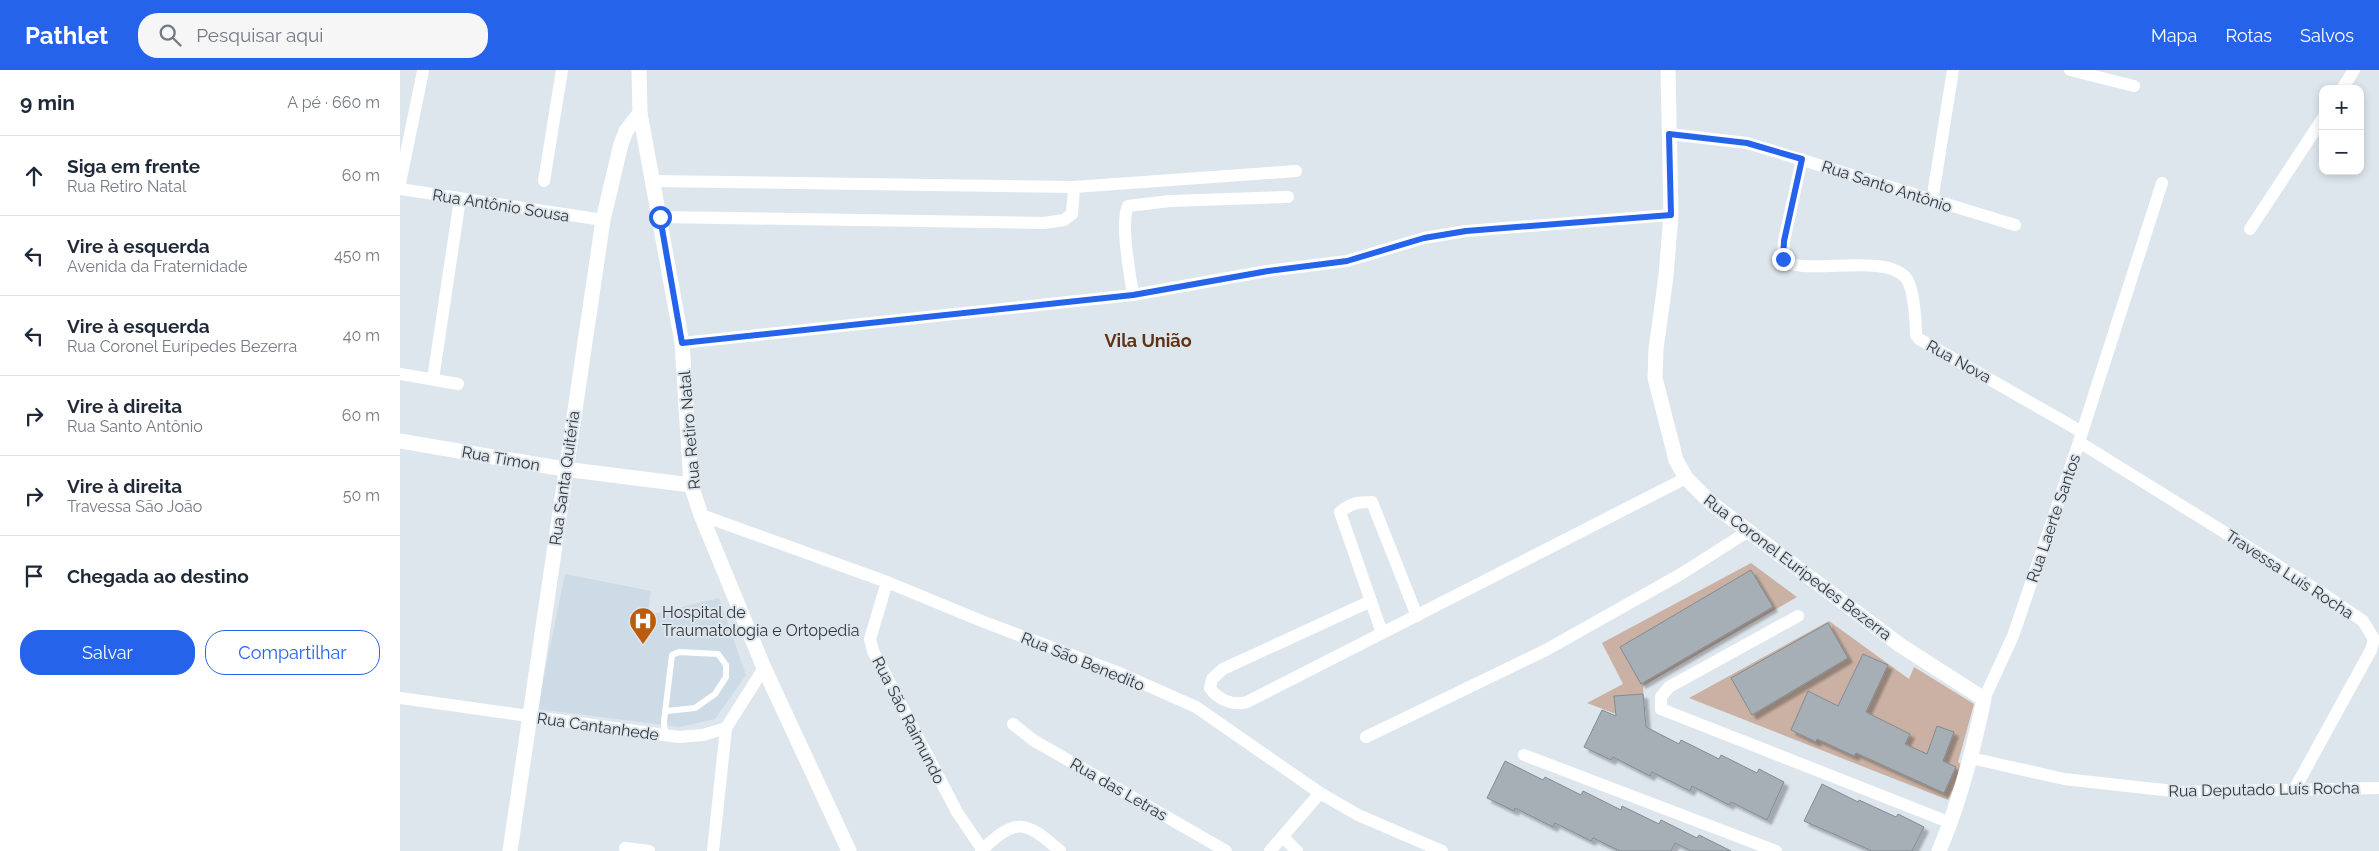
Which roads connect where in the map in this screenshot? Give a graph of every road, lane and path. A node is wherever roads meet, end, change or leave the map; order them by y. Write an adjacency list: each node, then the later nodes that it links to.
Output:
1 (562, 70): 15 (street)
2 (639, 70): 10 (street, Rua Retiro Natal)
3 (1668, 70): 12 (street, Rua Coronel Eurípedes Bezerra)
4 (1953, 70): 23 (street)
5 (2070, 70): 9 (street)
6 (2354, 70): 8 (street)
7 (423, 71): 17 (street)
8 (2345, 85)
9 (2134, 86)
10 (640, 113): 16 (street, Rua Retiro Natal); 26 (street, Rua Santa Quitéria)
11 (2319, 124): 28 (street)
12 (1669, 134): 13 (street, Rua Santo Antônio); 24 (street, Rua Coronel Eurípedes Bezerra)
13 (1802, 159): 23 (street, Rua Santo Antônio); 34 (street, Rua Nova)
14 (1296, 172): 19 (street)
15 (544, 181)
16 (653, 181): 19 (street); 25 (street, Rua Retiro Natal)
17 (400, 183)
18 (2162, 183): 34 (street, Rua Laerte Santos)
19 (1074, 186): 25 (street)
20 (400, 189): 22 (street, Rua Antônio Sousa)
21 (1288, 197): 29 (street)
22 (460, 199): 26 (street, Rua Antônio Sousa); 32 (street)
23 (1932, 201): 27 (street, Rua Santo Antônio)
24 (1671, 215): 29 (street); 37 (street, Rua Coronel Eurípedes Bezerra)
25 (660, 217): 30 (street, Rua Retiro Natal)
26 (603, 220): 36 (street, Rua Santa Quitéria)
27 (2015, 225)
28 (2250, 229)
29 (1133, 295): 30 (street)
30 (682, 343): 38 (street, Rua Retiro Natal)
31 (400, 374): 32 (street)
32 (433, 379): 33 (street)
33 (458, 384)
34 (2080, 437): 48 (street, Rua Laerte Santos); 58 (street, Travessa Luís Rocha)
35 (400, 441): 36 (street, Rua Timon)
36 (564, 469): 38 (street, Rua Timon); 50 (street, Rua Santa Quitéria)
37 (1686, 478): 40 (street, Rua Coronel Eurípedes Bezerra); 43 (street)
38 (692, 485): 39 (street, Rua Retiro Natal)
39 (701, 515): 41 (street, Rua São Benedito); 46 (street, Rua Retiro Natal)
40 (1747, 532): 48 (street, Rua Coronel Eurípedes Bezerra); 54 (street)
41 (886, 582): 59 (street, Rua São Benedito); 63 (street, Rua São Raimundo)
42 (1371, 601): 43 (street); 45 (street); 45 (street)
43 (1416, 616): 45 (street)
44 (1798, 616): 60 (street)
45 (1382, 633)
46 (764, 668): 52 (street); 67 (street, Rua Retiro Natal)
47 (400, 698): 50 (street, Rua Cantanhede)
48 (1984, 699): 56 (street, Rua Laerte Santos)
49 (667, 711): 49 (lane); 53 (lane)
50 (530, 717): 53 (street, Rua Cantanhede); 64 (street, Rua Santa Quitéria)
51 (1013, 724): 69 (street, Rua das Letras)
52 (726, 728): 53 (street, Rua Cantanhede); 66 (street)
53 (665, 735)
54 (1366, 737)
55 (1524, 754): 73 (street)
56 (1971, 758): 58 (street, Rua Deputado Luís Rocha); 60 (street, Rua Laerte Santos)
57 (2379, 788): 58 (street, Rua Deputado Luís Rocha)
58 (2294, 790)
59 (1320, 792): 61 (street); 72 (street, Rua São Benedito)
60 (1951, 823): 74 (street, Rua Laerte Santos)
61 (1283, 837): 70 (street); 71 (street)
62 (625, 848): 65 (street)
63 (981, 850): 68 (street, Rua São Raimundo)
64 (510, 851)
65 (648, 851)
66 (713, 851)
67 (849, 851)
68 (1060, 851)
69 (1226, 851)
70 (1270, 851)
71 (1297, 851)
72 (1442, 851)
73 (1776, 851)
74 (1939, 851)

